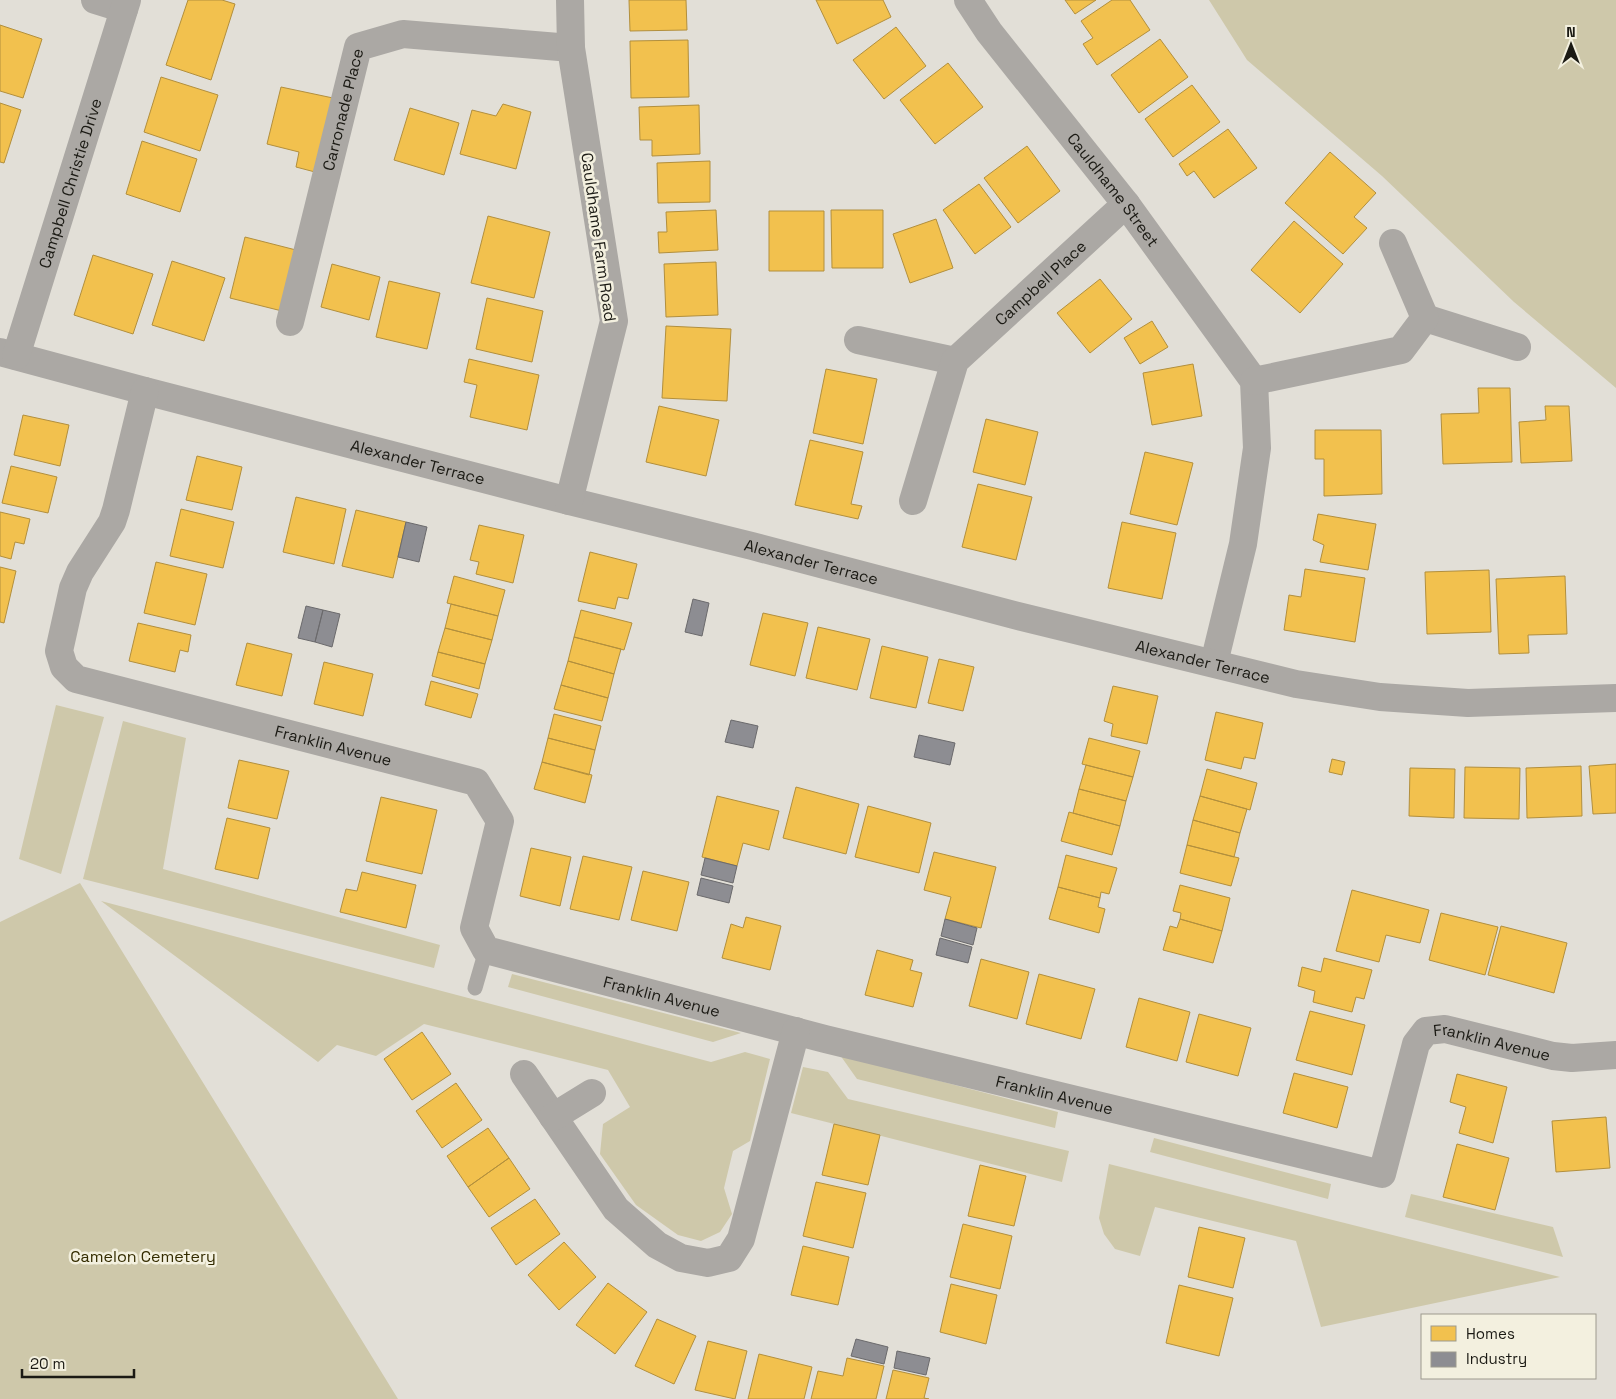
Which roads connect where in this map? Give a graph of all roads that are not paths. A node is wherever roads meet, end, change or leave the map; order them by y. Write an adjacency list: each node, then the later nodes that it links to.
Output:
1 (94, 0): 4 (street, Campbell Christie Drive)
2 (570, 0): 5 (street, Cauldhame Farm Road)
3 (968, 0): 6 (street, Cauldhame Street)
4 (125, 4): 12 (street, Campbell Christie Drive)
5 (571, 48): 9 (street, Carronade Place); 16 (street, Cauldhame Farm Road)
6 (1126, 204): 13 (street, Campbell Place); 14 (street, Cauldhame Street)
7 (1393, 243): 8 (street)
8 (1425, 318): 11 (street); 14 (street)
9 (290, 322)
10 (858, 340): 13 (street)
11 (1517, 347)
12 (8, 354): 15 (street, Alexander Terrace)
13 (955, 361): 17 (street)
14 (1254, 381): 18 (street)
15 (145, 391): 16 (street, Alexander Terrace); 20 (street, Franklin Avenue)
16 (569, 501): 18 (street, Alexander Terrace)
17 (913, 501)
18 (1214, 663): 19 (street, Alexander Terrace)
19 (1616, 698)
20 (486, 950): 21 (lane); 22 (street, Franklin Avenue)
21 (475, 988)
22 (796, 1031): 23 (street, Franklin Avenue); 26 (street)
23 (1616, 1055)
24 (524, 1074): 26 (street)
25 (592, 1093): 26 (street)
26 (553, 1118)

